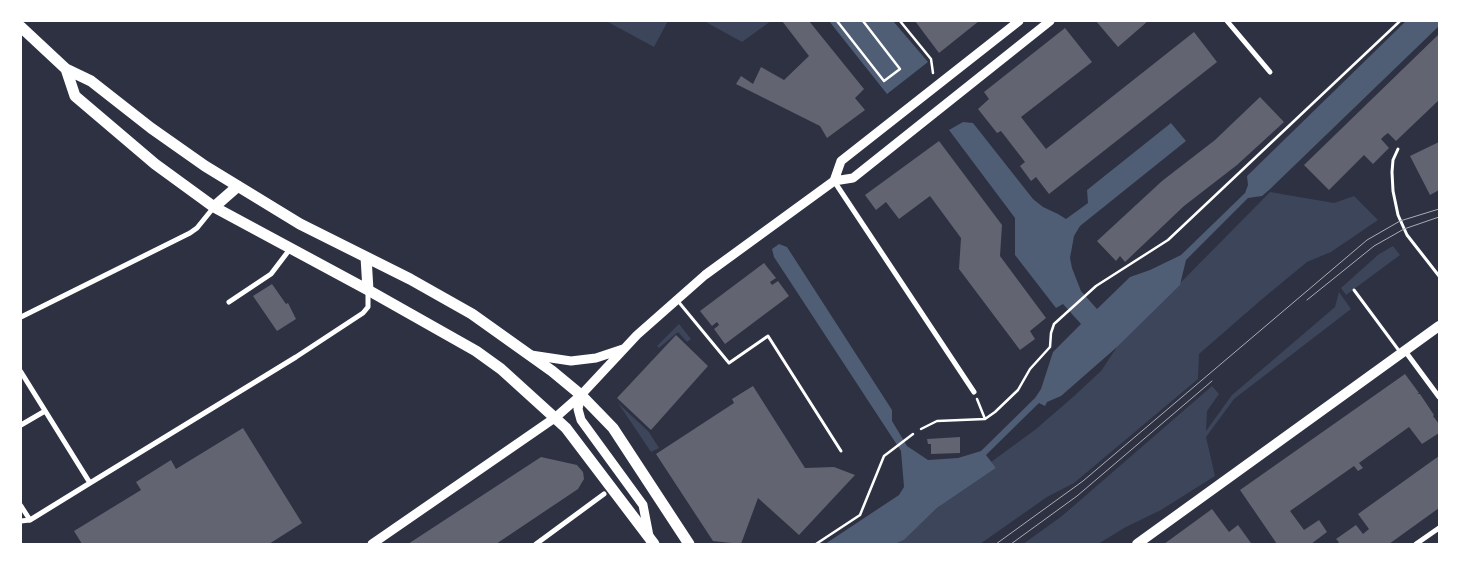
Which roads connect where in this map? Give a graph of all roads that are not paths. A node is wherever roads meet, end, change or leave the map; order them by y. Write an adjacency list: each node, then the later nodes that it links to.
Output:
1 (1020, 21): 8 (street)
2 (1050, 21): 8 (street)
3 (1227, 21): 6 (street)
4 (21, 27): 5 (highway)
5 (66, 69): 9 (highway); 10 (highway)
6 (1270, 72)
7 (1398, 150): 13 (lane)
8 (834, 181): 16 (street); 25 (street)
9 (238, 186): 10 (highway); 12 (highway)
10 (214, 207): 11 (highway); 18 (street)
11 (290, 249): 14 (highway); 17 (street)
12 (366, 257): 14 (highway); 22 (highway)
13 (1439, 276)
14 (368, 290): 29 (highway); 32 (street)
15 (1354, 290): 21 (lane)
16 (676, 300): 20 (street); 31 (lane)
17 (229, 302)
18 (21, 317)
19 (1439, 326): 21 (main road)
20 (623, 350): 22 (street); 26 (street)
21 (1403, 352): 24 (street); 42 (main road)
22 (530, 355): 26 (highway)
23 (21, 372): 28 (street)
24 (1436, 389): 27 (street)
25 (974, 392)
26 (581, 395): 29 (street); 38 (street); 41 (highway)
27 (1439, 397)
28 (45, 411): 30 (street); 32 (street)
29 (556, 417): 38 (highway); 39 (street)
30 (21, 425)
31 (841, 452)
32 (90, 483): 35 (street)
33 (604, 494): 40 (street)
34 (21, 506): 35 (street)
35 (30, 520): 36 (street)
36 (21, 521)
37 (1439, 528): 43 (street)
38 (652, 541)
39 (372, 544)
40 (536, 544)
41 (689, 544)
42 (1137, 544)
43 (1416, 544)

